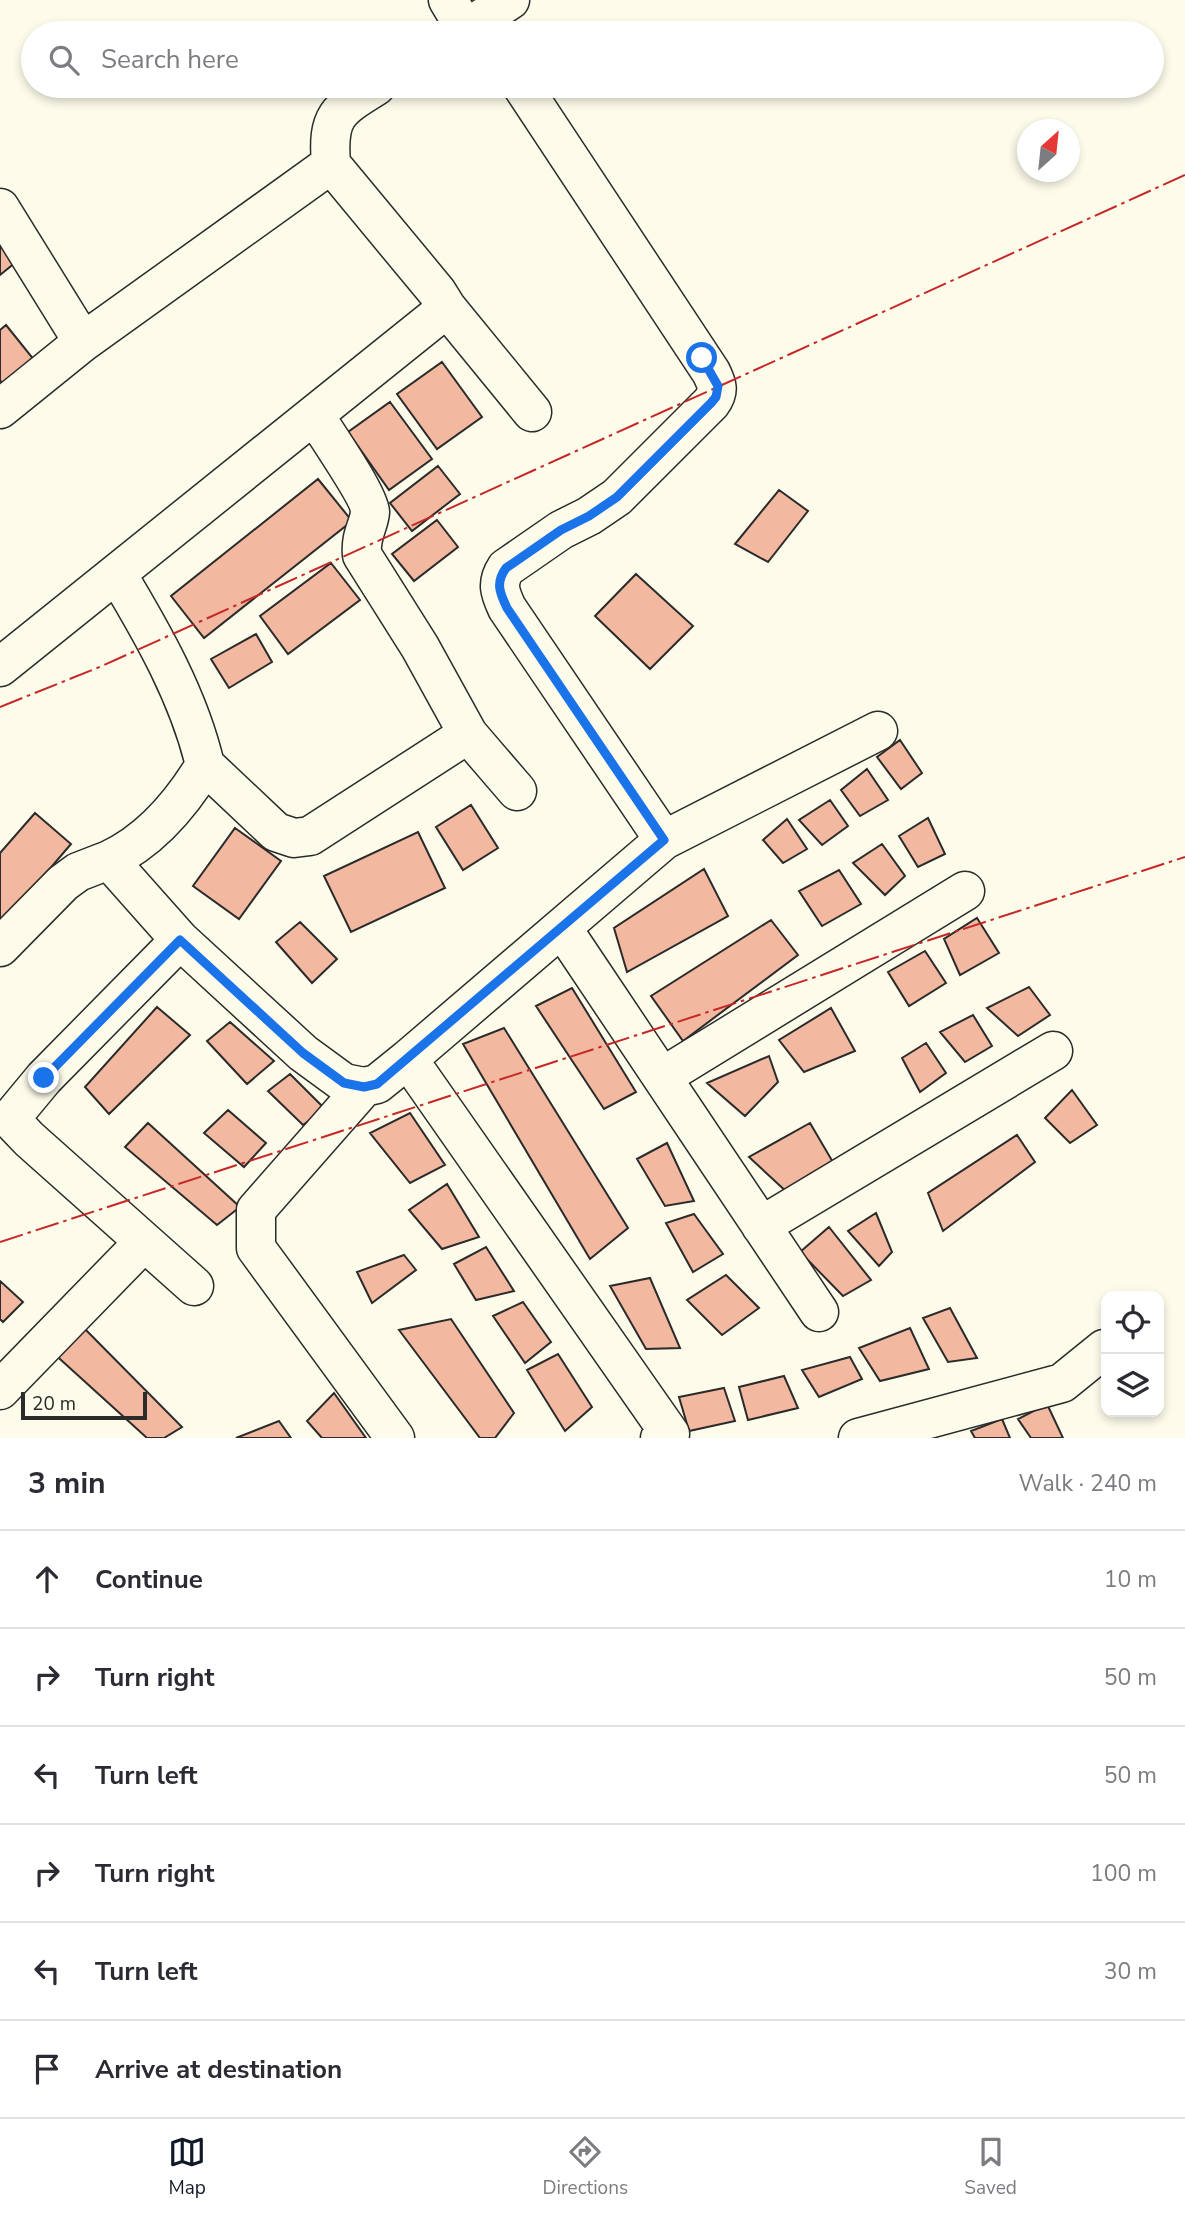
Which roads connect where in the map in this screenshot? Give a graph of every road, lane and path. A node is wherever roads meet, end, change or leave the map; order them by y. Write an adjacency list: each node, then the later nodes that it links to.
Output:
1 (510, 0): 2 (street)
2 (472, 21)
3 (358, 98): 5 (street)
4 (530, 98): 18 (street)
5 (331, 164): 7 (street); 8 (street)
6 (0, 208): 8 (street)
7 (447, 307): 10 (street); 11 (street)
8 (83, 342): 9 (street)
9 (0, 409)
10 (532, 412)
11 (315, 415): 12 (street); 15 (street)
12 (117, 574): 13 (street); 16 (street)
13 (0, 667)
14 (878, 731): 18 (street)
15 (468, 734): 16 (street); 17 (street)
16 (205, 765): 19 (street)
17 (517, 791)
18 (664, 840): 21 (street)
19 (109, 860): 22 (street); 23 (street)
20 (965, 891): 26 (street)
21 (562, 928): 25 (street); 26 (street)
22 (180, 940): 27 (street); 28 (street)
23 (0, 947)
24 (1053, 1051): 29 (street)
25 (408, 1059): 27 (street); 35 (street)
26 (662, 1077): 29 (street)
27 (364, 1087): 36 (street)
28 (5, 1114): 30 (street)
29 (761, 1226): 32 (street)
30 (144, 1242): 31 (street); 34 (street)
31 (194, 1286)
32 (819, 1312)
33 (1101, 1351): 37 (street)
34 (0, 1390)
35 (667, 1437)
36 (395, 1438)
37 (858, 1438)

